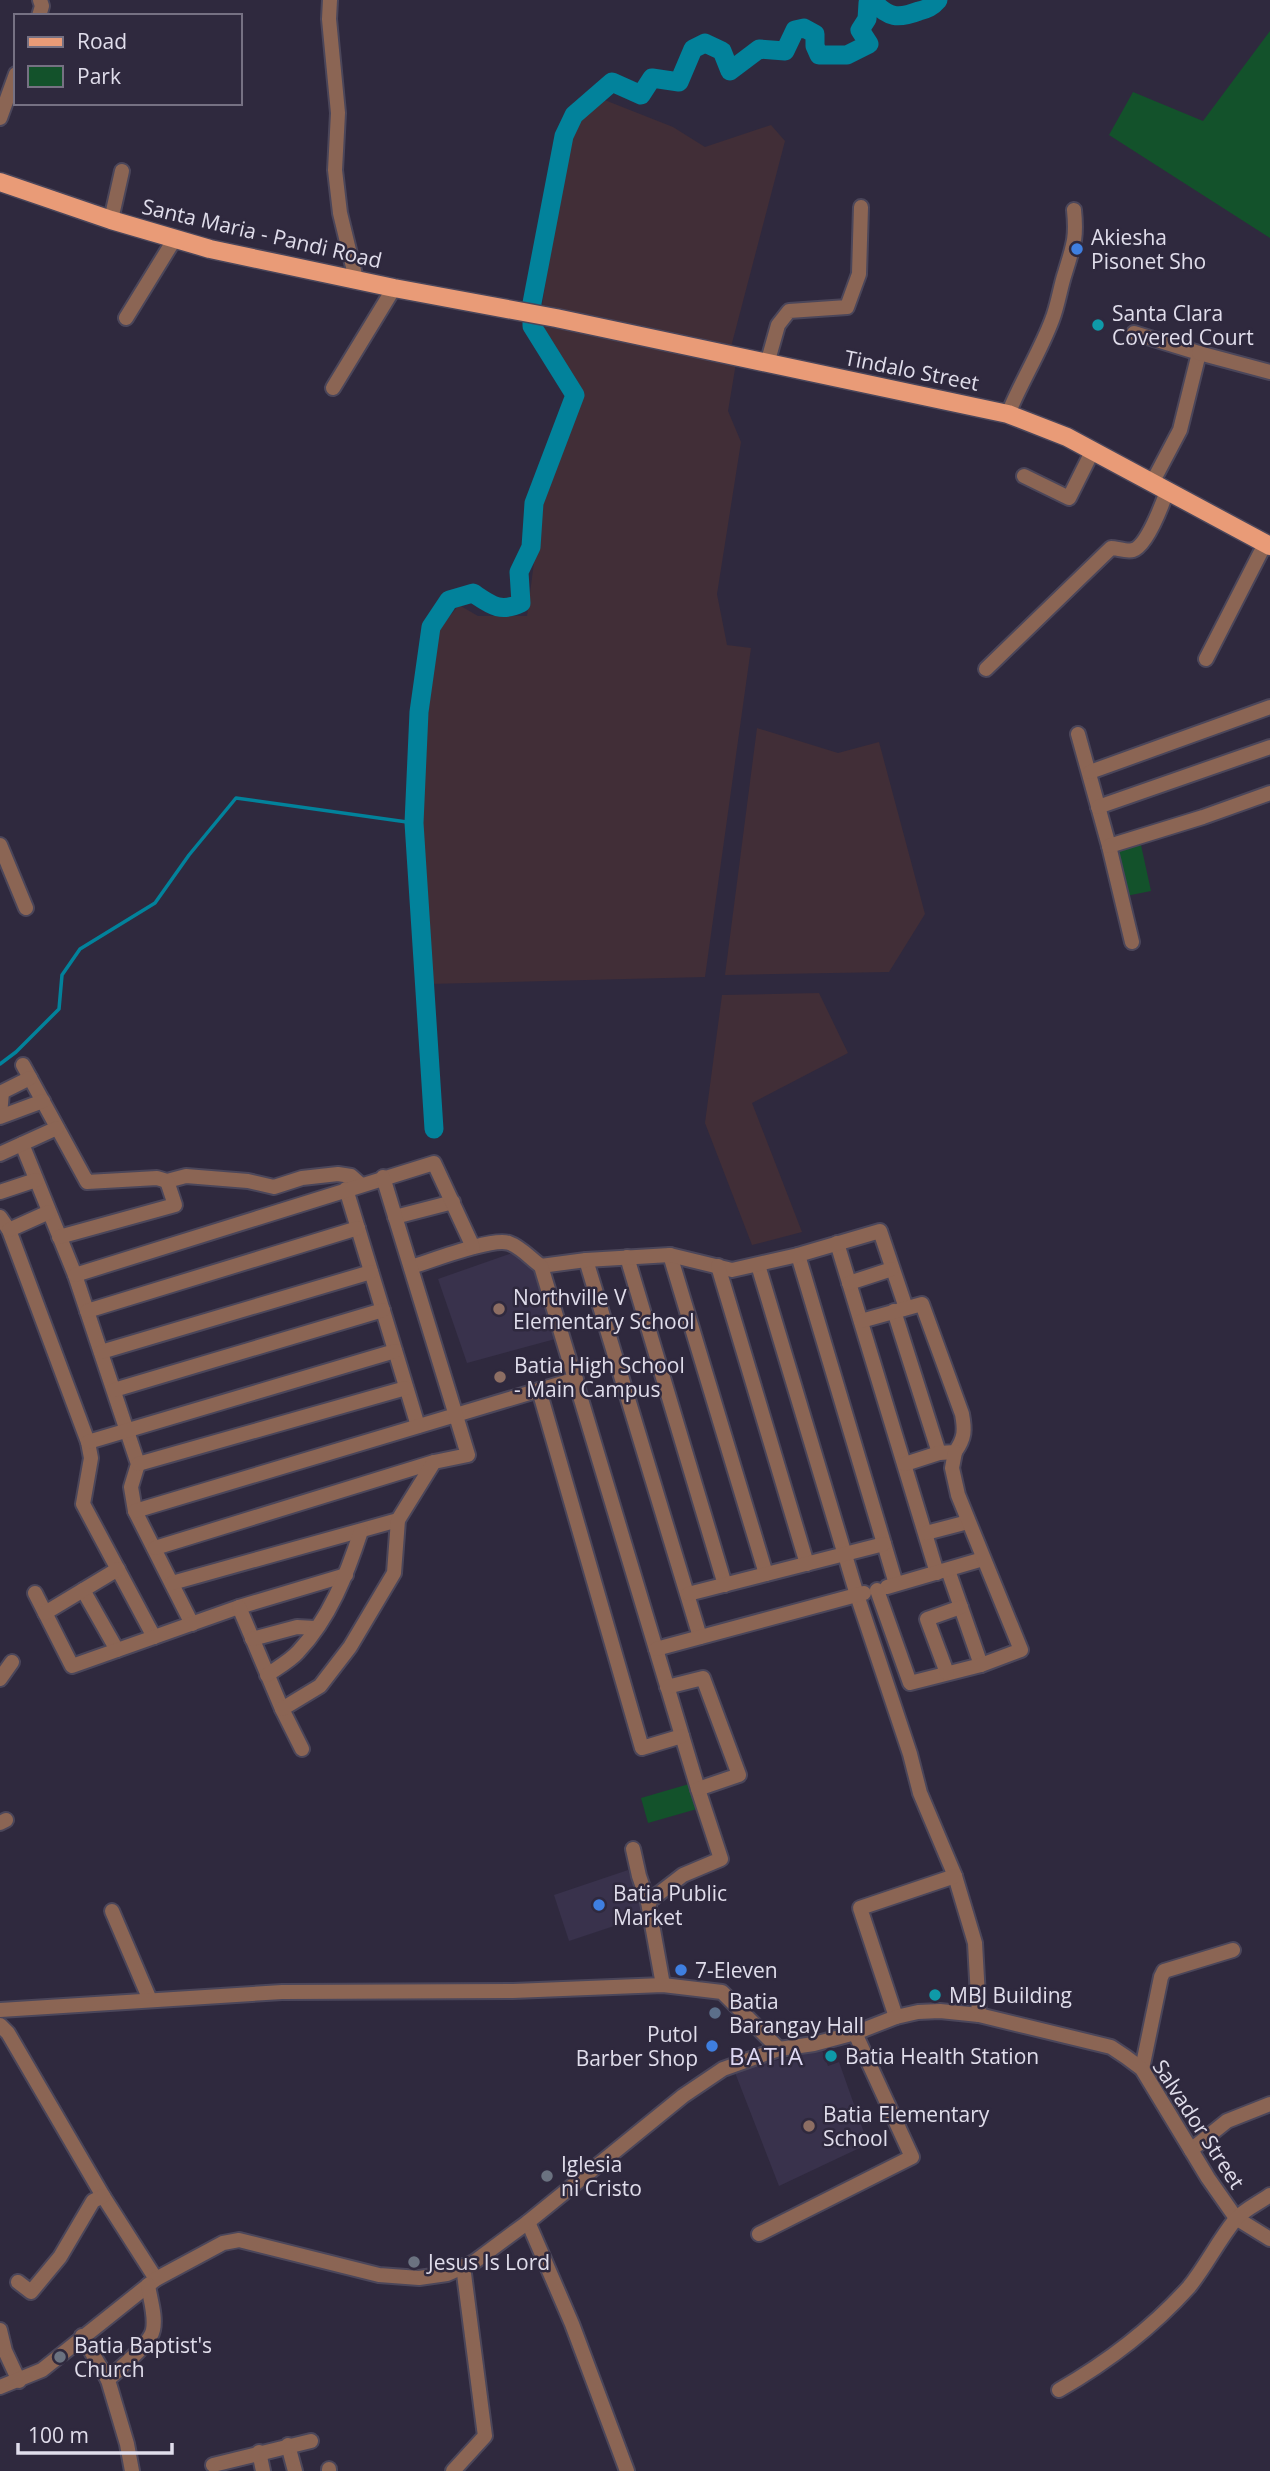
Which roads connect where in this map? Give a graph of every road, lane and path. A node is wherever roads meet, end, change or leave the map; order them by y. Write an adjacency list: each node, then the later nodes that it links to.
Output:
1 (330, 0): 10 (street)
2 (14, 80): 3 (street)
3 (0, 118)
4 (122, 171): 8 (street)
5 (0, 182): 8 (main road, Santa Maria - Pandi Road)
6 (861, 207): 16 (street)
7 (1074, 210): 19 (street)
8 (111, 220): 9 (main road, Santa Maria - Pandi Road)
9 (174, 240): 10 (main road, Santa Maria - Pandi Road); 13 (street)
10 (356, 278): 11 (main road, Santa Maria - Pandi Road)
11 (394, 288): 12 (main road, Santa Maria - Pandi Road); 18 (street)
12 (519, 310): 16 (main road, Tindalo Street)
13 (126, 318)
14 (1134, 333): 15 (street)
15 (1199, 353): 17 (street); 22 (street)
16 (767, 364): 19 (main road, Tindalo Street)
17 (1270, 372)
18 (333, 388)
19 (1008, 414): 20 (main road, Tindalo Street)
20 (1093, 450): 21 (street); 22 (main road, Tindalo Street)
21 (1024, 476)
22 (1160, 487): 23 (main road, Tindalo Street); 25 (street)
23 (1268, 545): 24 (street)
24 (1206, 659)
25 (986, 669)
26 (1270, 707): 29 (street)
27 (1079, 734): 29 (street)
28 (1270, 747): 31 (street)
29 (1090, 772): 31 (street)
30 (1270, 793): 33 (street)
31 (1098, 807): 33 (street)
32 (0, 845): 34 (street)
33 (1109, 846): 36 (street)
34 (3, 862): 35 (street)
35 (26, 908)
36 (1132, 942)
37 (43, 1101): 38 (street); 38 (street); 39 (street)
38 (0, 1116)
39 (57, 1128): 40 (street); 44 (street)
40 (22, 1144): 41 (street); 43 (street)
41 (0, 1154)
42 (383, 1177): 46 (street); 48 (street); 52 (street)
43 (36, 1180): 47 (street); 50 (street)
44 (167, 1181): 45 (street); 55 (street)
45 (274, 1186): 46 (street); 49 (street)
46 (353, 1187): 49 (street); 53 (street)
47 (0, 1192)
48 (453, 1202): 52 (street); 57 (street)
49 (284, 1209): 68 (street)
50 (49, 1212): 54 (street); 55 (street)
51 (0, 1217): 54 (street)
52 (395, 1217): 65 (street)
53 (358, 1228): 67 (street); 72 (street)
54 (9, 1230): 83 (street)
55 (60, 1237): 68 (street)
56 (837, 1243): 59 (street); 66 (street); 69 (street)
57 (473, 1247): 63 (street); 65 (street)
58 (670, 1255): 60 (street); 64 (street); 101 (street)
59 (798, 1255): 62 (street); 94 (street)
60 (627, 1257): 61 (street); 105 (street)
61 (586, 1260): 63 (street); 109 (street)
62 (758, 1265): 64 (street); 96 (street)
63 (541, 1266): 76 (street)
64 (718, 1266): 98 (street)
65 (411, 1267): 80 (street)
66 (892, 1269): 69 (street); 71 (street)
67 (372, 1272): 70 (street); 75 (street)
68 (75, 1275): 72 (street)
69 (849, 1283): 73 (street)
70 (383, 1310): 74 (street); 78 (street)
71 (900, 1310): 73 (street); 84 (street); 85 (street)
72 (87, 1311): 75 (street)
73 (861, 1321): 88 (street)
74 (395, 1351): 77 (street); 82 (street)
75 (101, 1352): 78 (street)
76 (576, 1379): 79 (street); 119 (street)
77 (406, 1388): 81 (street); 87 (street)
78 (114, 1390): 82 (street)
79 (539, 1390): 80 (street); 128 (street)
80 (455, 1415): 81 (street); 86 (street)
81 (418, 1426): 89 (street)
82 (127, 1431): 83 (street); 87 (street)
83 (88, 1443): 99 (street)
84 (955, 1452): 85 (street); 91 (street)
85 (939, 1453): 88 (street)
86 (434, 1462): 90 (street); 95 (street)
87 (138, 1464): 89 (street)
88 (905, 1464): 93 (street)
89 (135, 1511): 95 (street)
90 (398, 1520): 92 (street); 127 (street)
91 (968, 1522): 93 (street); 97 (street)
92 (361, 1531): 102 (street); 103 (street)
93 (926, 1533): 100 (street)
94 (884, 1544): 96 (street); 104 (street)
95 (155, 1548): 103 (street)
96 (845, 1554): 98 (street); 110 (street)
97 (983, 1559): 100 (street); 122 (street)
98 (807, 1564): 101 (street)
99 (118, 1569): 106 (street); 116 (street)
100 (942, 1572): 104 (street); 111 (street)
101 (766, 1574): 105 (street)
102 (346, 1575): 112 (street); 115 (street)
103 (172, 1583): 114 (street)
104 (896, 1584): 107 (street)
105 (725, 1585): 109 (street)
106 (83, 1590): 113 (street); 120 (street)
107 (877, 1590): 110 (street); 123 (street)
108 (35, 1593): 113 (street)
109 (688, 1594): 117 (street)
110 (857, 1595): 117 (street); 132 (street)
111 (961, 1607): 122 (street); 123 (street)
112 (239, 1608): 114 (street); 118 (street)
113 (45, 1613): 120 (street)
114 (192, 1624): 116 (street)
115 (316, 1628): 118 (street); 124 (street)
116 (154, 1637): 120 (street)
117 (700, 1637): 119 (street)
118 (252, 1639): 124 (street)
119 (656, 1649): 126 (street)
120 (117, 1650)
121 (12, 1662): 125 (street)
122 (981, 1665): 123 (street)
123 (947, 1674)
124 (267, 1675): 127 (street)
125 (0, 1679)
126 (667, 1687): 128 (street); 130 (street)
127 (282, 1709): 129 (street)
128 (682, 1736): 130 (street)
129 (302, 1749)
130 (698, 1789): 133 (street)
131 (633, 1849): 133 (street)
132 (956, 1876): 139 (street); 140 (street)
133 (649, 1902): 136 (street)
134 (112, 1911): 137 (street)
135 (1233, 1950): 144 (street)
136 (663, 1985): 137 (street); 143 (street)
137 (150, 2000): 138 (street)
138 (0, 2010)
139 (979, 2015): 140 (street, Salvador Street); 144 (street, Salvador Street)
140 (896, 2017): 142 (street, Salvador Street)
141 (0, 2025): 148 (street)
142 (855, 2034): 143 (street, Salvador Street); 151 (street)
143 (779, 2049): 150 (street, Salvador Street)
144 (1142, 2069): 146 (street, Salvador Street)
145 (1270, 2104): 146 (street)
146 (1191, 2150): 149 (street, Salvador Street)
147 (1270, 2195): 149 (street)
148 (103, 2196): 154 (street); 155 (street)
149 (1236, 2218): 152 (street, Salvador Street); 161 (street)
150 (528, 2222): 153 (street, Salvador Street); 170 (street)
151 (759, 2234)
152 (1270, 2239)
153 (463, 2266): 155 (street, Salvador Street); 169 (street)
154 (18, 2282)
155 (152, 2282): 157 (street, Salvador Street); 158 (street)
156 (0, 2330): 159 (street)
157 (82, 2336): 158 (street); 159 (street, Salvador Street)
158 (108, 2380): 166 (street)
159 (19, 2381): 160 (street, Salvador Street)
160 (0, 2387)
161 (1059, 2390)
162 (311, 2441): 163 (street)
163 (288, 2445): 164 (street); 168 (street)
164 (259, 2452): 165 (street); 167 (street)
165 (223, 2465)
166 (132, 2471)
167 (263, 2471)
168 (295, 2471)
169 (453, 2471)
170 (627, 2471)

